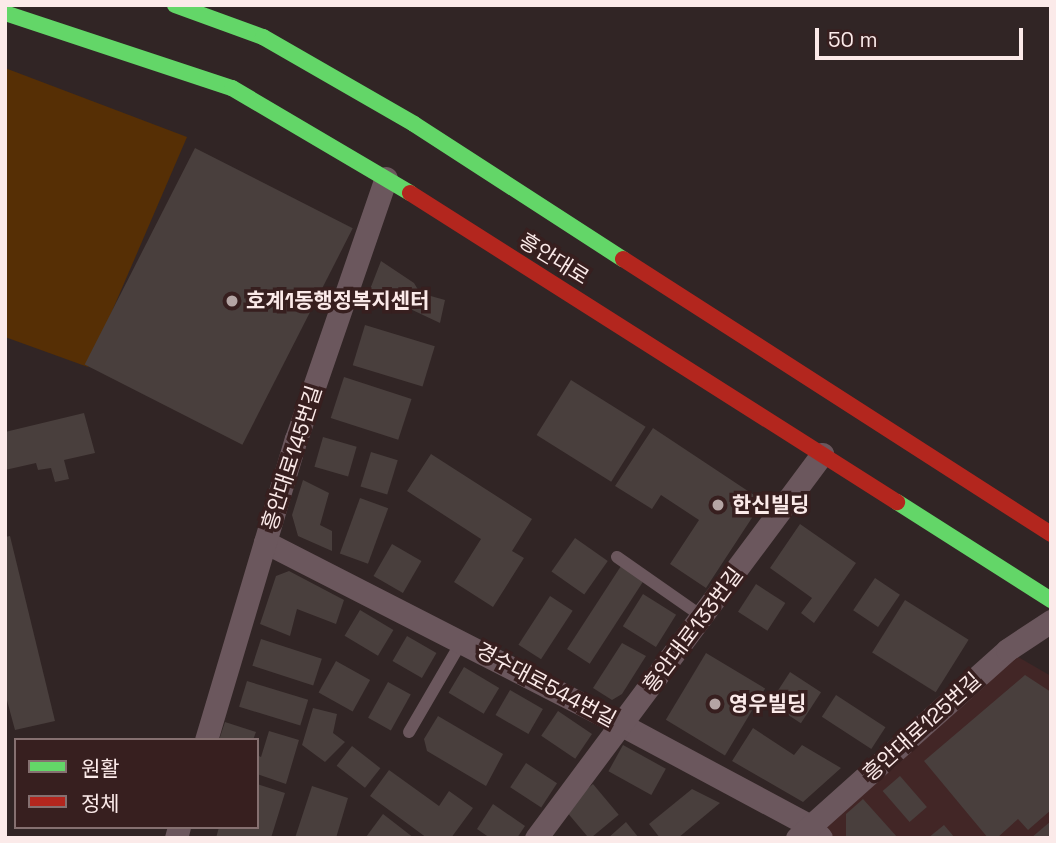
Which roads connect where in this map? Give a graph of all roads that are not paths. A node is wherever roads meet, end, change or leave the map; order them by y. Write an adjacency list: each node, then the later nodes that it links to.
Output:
1 (175, 5): 5 (main road, 흥안대로)
2 (5, 13): 3 (main road, 흥안대로)
3 (386, 178): 4 (main road, 흥안대로); 6 (street, 흥안대로145번길)
4 (822, 454): 8 (main road, 흥안대로); 9 (street, 흥안대로133번길)
5 (1051, 534)
6 (265, 542): 11 (street, 경수대로544번길); 14 (street, 흥안대로145번길)
7 (617, 557): 9 (lane)
8 (1051, 600)
9 (703, 617): 12 (street, 흥안대로133번길)
10 (1051, 621): 15 (street, 흥안대로125번길)
11 (462, 641): 12 (street, 경수대로544번길); 13 (lane)
12 (622, 725): 15 (street, 경수대로544번길); 16 (street, 흥안대로133번길)
13 (409, 732)
14 (207, 738)
15 (809, 834)
16 (536, 838)

